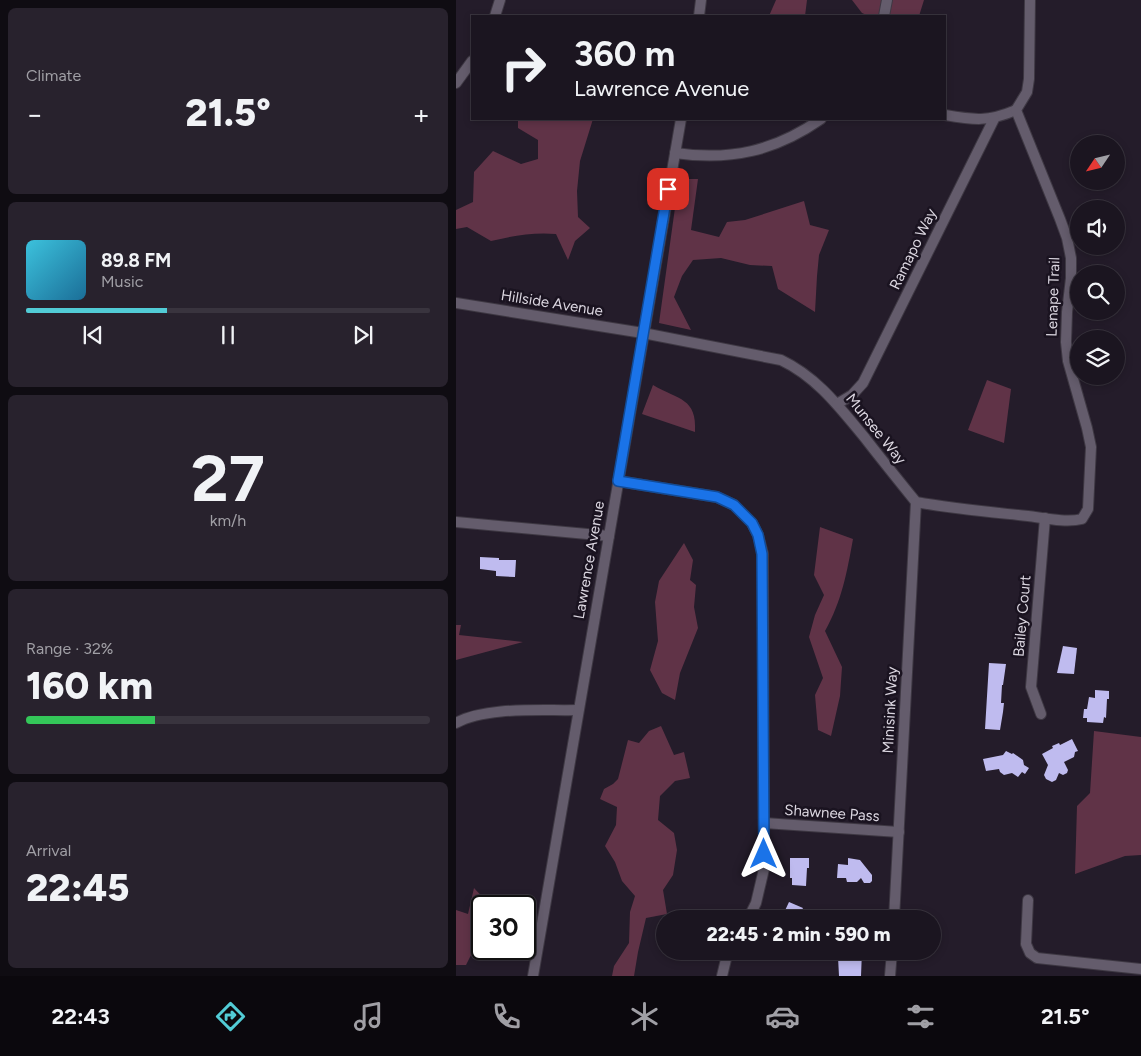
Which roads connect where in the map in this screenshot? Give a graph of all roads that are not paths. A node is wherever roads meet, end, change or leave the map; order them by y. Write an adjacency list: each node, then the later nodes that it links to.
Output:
1 (500, 0): 5 (street)
2 (701, 0): 6 (street)
3 (886, 0): 7 (street)
4 (1030, 0): 10 (street)
5 (495, 15)
6 (698, 15)
7 (884, 15)
8 (471, 62): 9 (street)
9 (456, 83)
10 (1016, 110): 12 (street); 21 (street, Lenape Trail)
11 (946, 115): 12 (street)
12 (994, 118): 18 (street, Ramapo Way)
13 (681, 120): 15 (street, Lawrence Avenue)
14 (819, 120): 15 (street)
15 (675, 153): 17 (street, Lawrence Avenue)
16 (456, 303): 17 (street, Hillside Avenue)
17 (643, 334): 18 (street, Munsee Way); 19 (street, Lawrence Avenue)
18 (837, 404): 20 (street, Munsee Way)
19 (618, 481): 23 (street, Lawrence Avenue); 27 (street)
20 (916, 502): 21 (street); 28 (street, Minisink Way)
21 (1044, 518): 25 (street, Bailey Court)
22 (456, 522): 23 (street)
23 (609, 536): 24 (street, Lawrence Avenue)
24 (578, 710): 26 (street); 35 (street, Lawrence Avenue)
25 (1041, 714)
26 (456, 723)
27 (764, 824): 28 (street, Shawnee Pass); 30 (street)
28 (899, 832): 31 (street, Minisink Way)
29 (1028, 900): 34 (street)
30 (752, 910)
31 (895, 910)
32 (726, 960): 36 (street)
33 (891, 960): 37 (street)
34 (1141, 969)
35 (533, 976)
36 (722, 976)
37 (890, 976)

